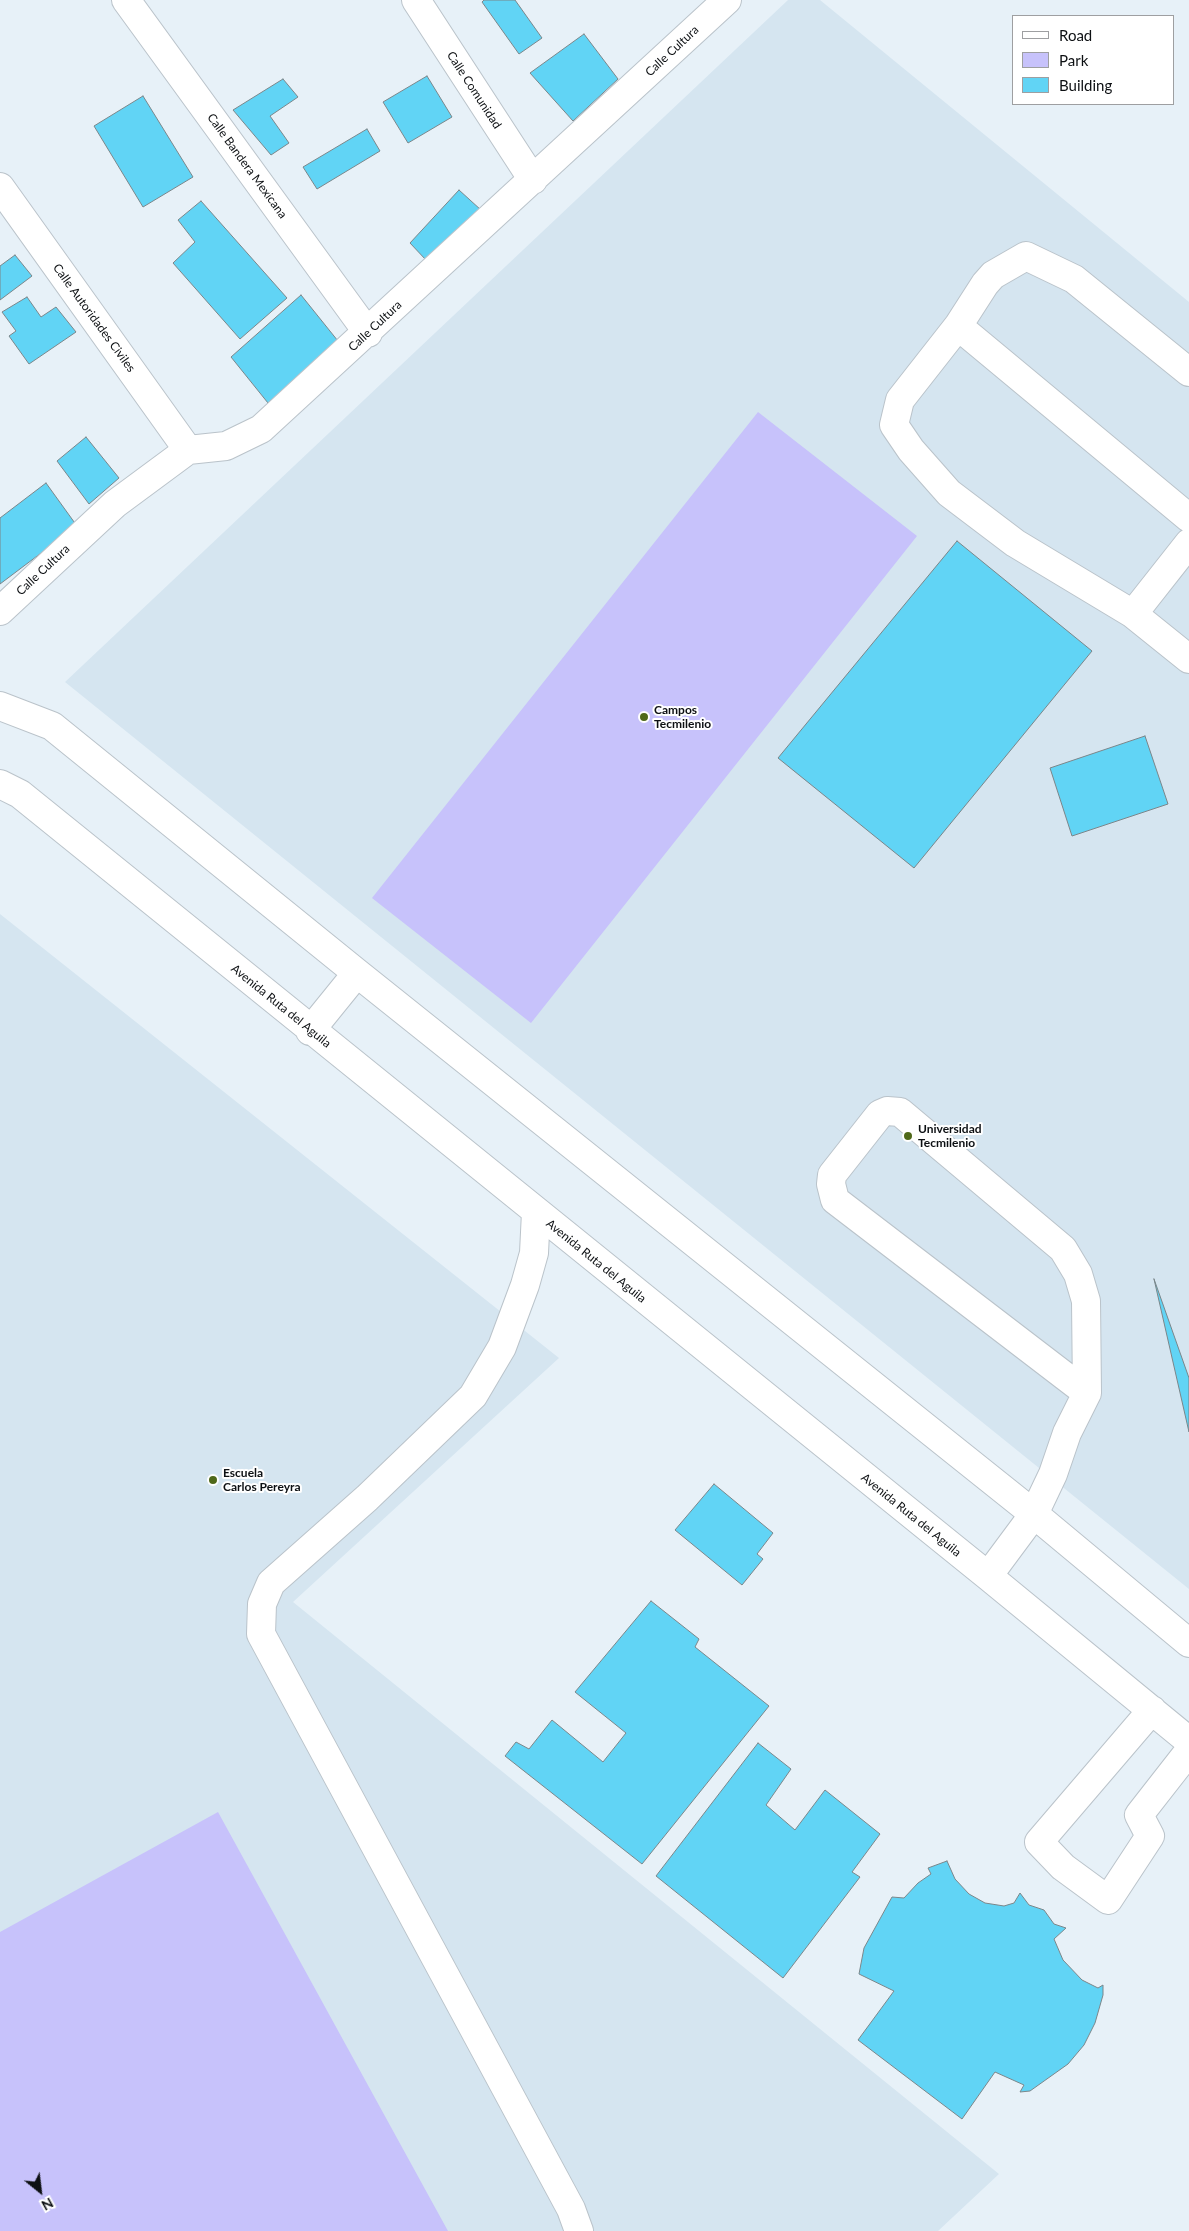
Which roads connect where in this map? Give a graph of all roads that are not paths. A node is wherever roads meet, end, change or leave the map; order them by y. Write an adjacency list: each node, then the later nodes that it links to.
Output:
1 (126, 0): 7 (street, Calle Bandera Mexicana)
2 (416, 0): 4 (street, Calle Comunidad)
3 (727, 0): 4 (street, Calle Cultura)
4 (533, 180): 7 (street, Calle Cultura)
5 (0, 187): 9 (street, Calle Autoridades Civiles)
6 (958, 326): 8 (street); 10 (street); 13 (street)
7 (368, 333): 9 (street, Calle Cultura)
8 (1189, 372)
9 (188, 450): 12 (street, Calle Cultura)
10 (1189, 518)
11 (1189, 543): 13 (street)
12 (0, 611)
13 (1133, 614): 14 (street)
14 (1189, 659)
15 (0, 706): 17 (street)
16 (0, 784): 18 (street, Avenida Ruta del Aguila)
17 (357, 973): 18 (street); 21 (street)
18 (310, 1031): 19 (street, Avenida Ruta del Aguila)
19 (536, 1212): 22 (street, Avenida Ruta del Aguila); 27 (street)
20 (1087, 1393): 20 (street); 21 (street)
21 (1034, 1514): 22 (street); 23 (street)
22 (988, 1576): 24 (street, Avenida Ruta del Aguila)
23 (1189, 1643)
24 (1152, 1710): 25 (street, Avenida Ruta del Aguila); 26 (street)
25 (1189, 1741)
26 (1189, 1751)
27 (578, 2231)

